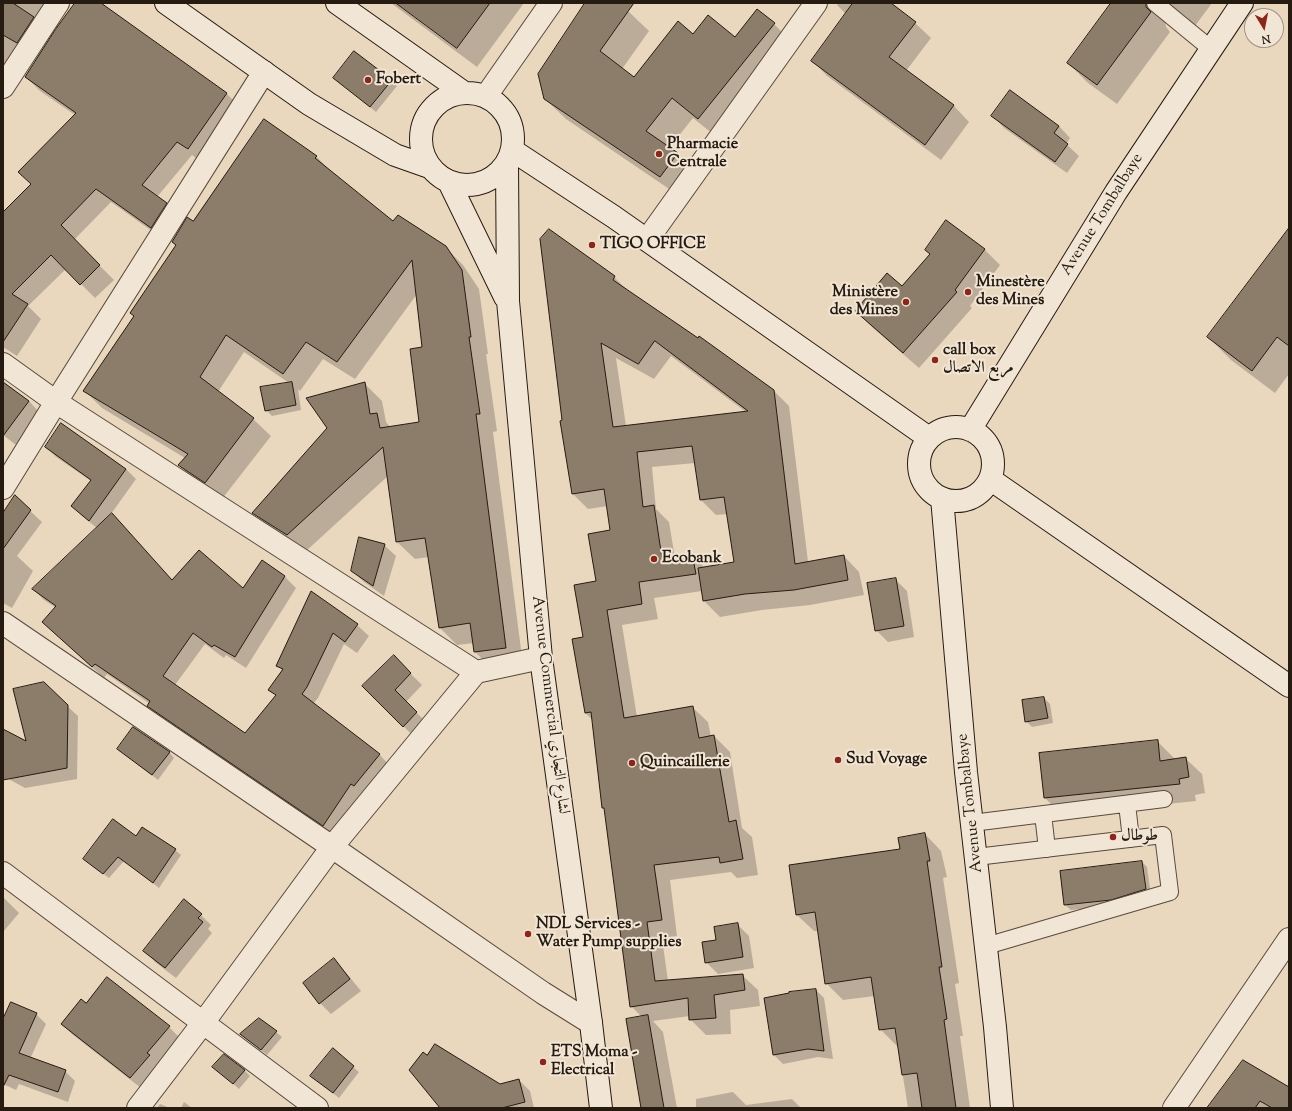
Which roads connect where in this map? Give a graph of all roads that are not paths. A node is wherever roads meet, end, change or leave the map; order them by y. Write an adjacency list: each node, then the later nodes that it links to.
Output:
1 (58, 3): 10 (street)
2 (166, 3): 9 (street)
3 (337, 3): 11 (street)
4 (551, 3): 12 (street)
5 (816, 3): 16 (street)
6 (1155, 3): 8 (lane)
7 (1242, 3): 8 (street, Avenue Tombalbaye)
8 (1212, 49): 20 (street, Avenue Tombalbaye)
9 (264, 72): 14 (street); 19 (street)
10 (3, 87)
11 (463, 92): 12 (street); 14 (street)
12 (486, 96): 13 (street)
13 (510, 157): 15 (street); 16 (street); 17 (street, Avenue Commercial لشارع التجاري)
14 (429, 167): 15 (street)
15 (449, 182): 17 (street)
16 (647, 240): 21 (street)
17 (508, 301): 26 (street, Avenue Commercial لشارع التجاري)
18 (3, 364): 19 (street)
19 (56, 402): 23 (street); 27 (street)
20 (970, 430): 21 (street); 22 (street)
21 (929, 438): 24 (street)
22 (990, 479): 24 (street); 28 (street)
23 (3, 488)
24 (942, 498): 32 (street, Avenue Tombalbaye)
25 (3, 623): 34 (street)
26 (541, 658): 27 (street); 41 (street, Avenue Commercial لشارع التجاري)
27 (476, 672): 34 (street)
28 (1289, 686)
29 (1164, 799): 30 (lane)
30 (1127, 804): 31 (lane); 33 (lane)
31 (1043, 814): 32 (lane); 35 (lane)
32 (972, 823): 36 (street, Avenue Tombalbaye)
33 (1131, 839): 35 (lane); 39 (lane)
34 (332, 847): 40 (street); 41 (street)
35 (1047, 849): 36 (lane)
36 (976, 857): 39 (street, Avenue Tombalbaye)
37 (3, 873): 40 (street)
38 (1289, 939): 46 (street)
39 (986, 946): 45 (street, Avenue Tombalbaye)
40 (203, 1023): 42 (street); 43 (street)
41 (591, 1023): 44 (street, Avenue Commercial لشارع التجاري)
42 (138, 1108)
43 (317, 1108)
44 (601, 1108)
45 (1002, 1108)
46 (1174, 1108)

